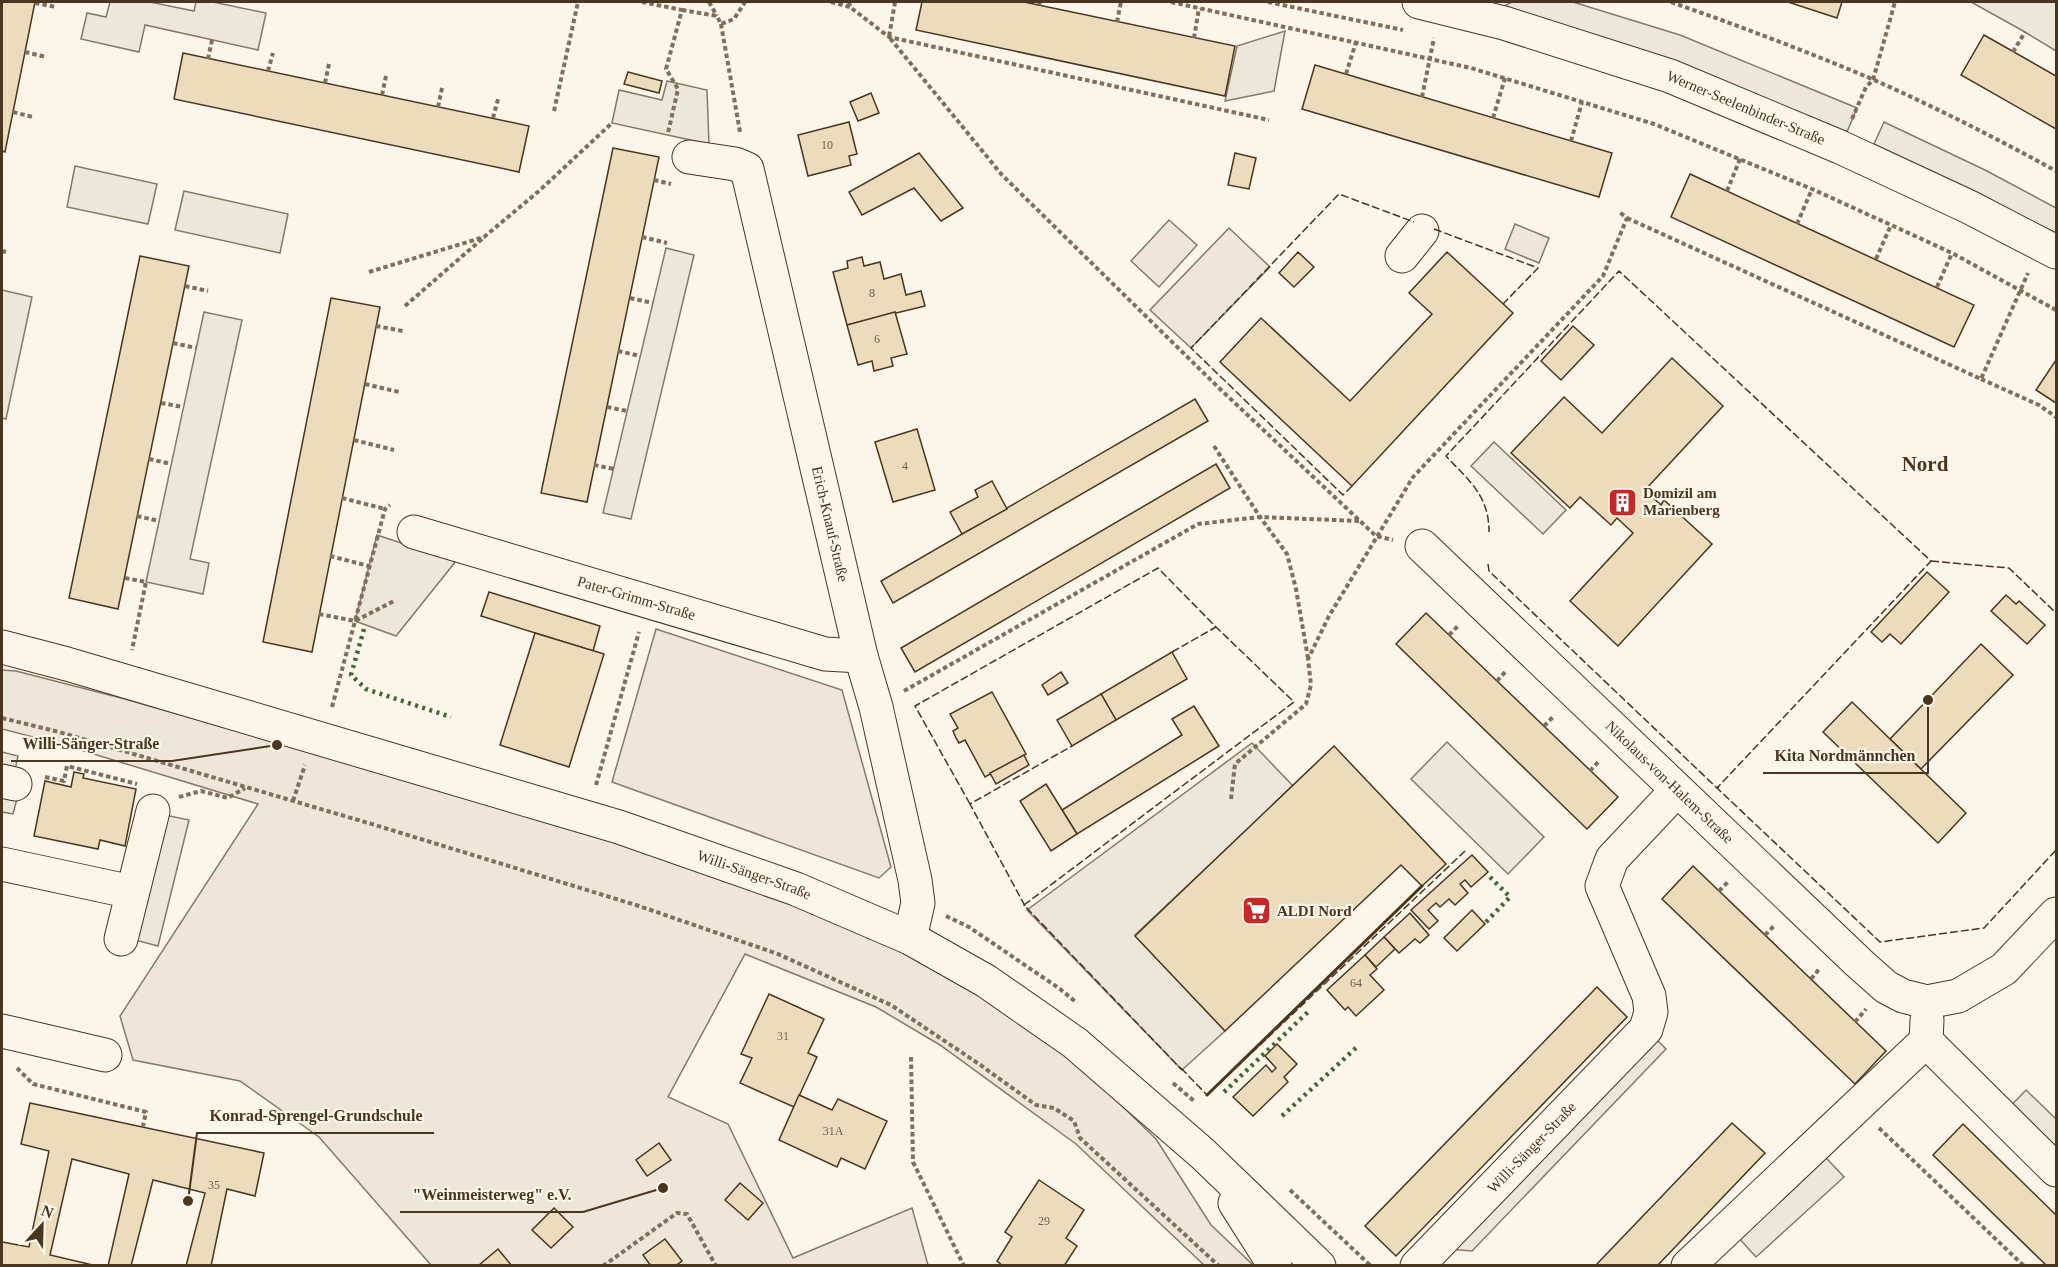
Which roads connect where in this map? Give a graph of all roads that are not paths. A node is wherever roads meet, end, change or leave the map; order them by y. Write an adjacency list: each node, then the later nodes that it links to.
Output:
1 (1428, 15): 5 (street, Werner-Seelenbinder-Straße)
2 (679, 146): 9 (street, Erich-Knauf-Straße)
3 (1422, 231): 4 (street)
4 (1402, 256)
5 (2047, 265)
6 (414, 532): 9 (street, Pater-Grimm-Straße)
7 (1422, 546): 10 (street, Nikolaus-von-Halem-Straße)
8 (2, 647): 15 (street, Willi-Sänger-Straße)
9 (861, 657): 15 (street, Erich-Knauf-Straße)
10 (1677, 790): 17 (street, Nikolaus-von-Halem-Straße); 25 (street, Willi-Sänger-Straße)
11 (155, 806): 13 (street)
12 (2, 864): 13 (street)
13 (132, 892): 16 (street)
14 (2056, 914): 17 (street, Nikolaus-von-Halem-Straße)
15 (910, 938): 21 (street, Willi-Sänger-Straße)
16 (121, 939)
17 (1927, 1002): 19 (street)
18 (2, 1031): 20 (street)
19 (1926, 1041): 22 (street); 26 (street)
20 (105, 1055)
21 (1203, 1154): 23 (street, Willi-Sänger-Straße); 24 (street, Willi-Sänger-Straße)
22 (2056, 1170)
23 (1275, 1266)
24 (1319, 1266)
25 (1417, 1266)
26 (1688, 1266)

